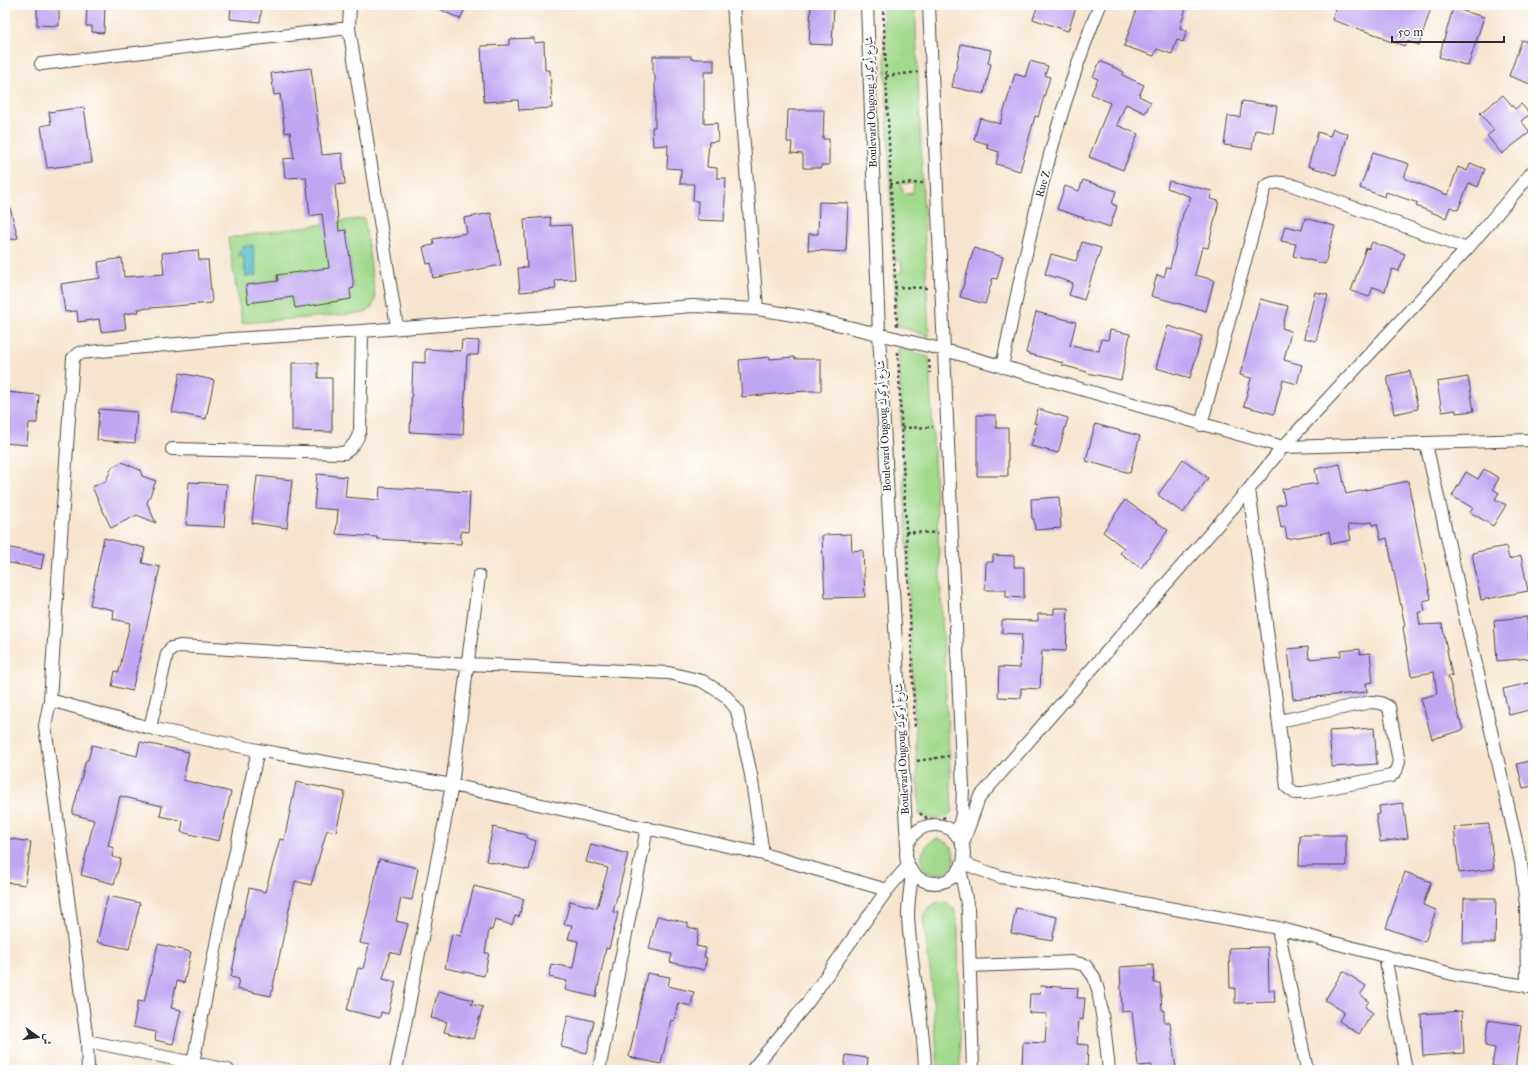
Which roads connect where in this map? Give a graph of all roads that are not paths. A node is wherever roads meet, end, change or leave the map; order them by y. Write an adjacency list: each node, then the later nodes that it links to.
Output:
1 (350, 5): 6 (street)
2 (732, 5): 10 (street)
3 (867, 5): 13 (street, Boulevard Ougoug شارع أوكوك)
4 (929, 5): 14 (street)
5 (1100, 5): 15 (street, Rue Z)
6 (349, 28): 7 (street); 11 (street)
7 (41, 64)
8 (1533, 171): 9 (street)
9 (1467, 249): 16 (street); 19 (street)
10 (756, 309): 11 (street); 13 (street)
11 (397, 328): 12 (street)
12 (362, 331): 20 (street); 24 (street)
13 (879, 334): 14 (street); 31 (street, Boulevard Ougoug شارع أوكوك)
14 (945, 350): 15 (street); 30 (street)
15 (1002, 368): 16 (street)
16 (1201, 425): 19 (street)
17 (1533, 440): 18 (street)
18 (1426, 444): 19 (street); 39 (street)
19 (1283, 447): 21 (street)
20 (172, 449)
21 (1249, 489): 25 (street); 30 (street)
22 (479, 576): 23 (street)
23 (468, 664): 26 (street); 28 (street); 32 (street)
24 (50, 700): 26 (street); 40 (street)
25 (1279, 721): 25 (street)
26 (150, 728): 27 (street)
27 (258, 750): 28 (street); 41 (street)
28 (452, 785): 29 (street); 44 (street)
29 (647, 828): 32 (street); 45 (street)
30 (959, 841): 31 (street); 33 (street)
31 (907, 846): 34 (street)
32 (763, 854): 35 (street)
33 (961, 866): 34 (street); 36 (street); 38 (street)
34 (910, 869): 35 (street); 47 (street)
35 (887, 890): 46 (street)
36 (1278, 928): 37 (street); 50 (street)
37 (1385, 956): 39 (street); 51 (street)
38 (970, 966): 48 (street); 49 (street)
39 (1530, 987)
40 (87, 1041): 41 (street); 42 (street)
41 (193, 1063): 43 (street)
42 (88, 1070)
43 (228, 1070)
44 (396, 1070)
45 (599, 1070)
46 (752, 1070)
47 (925, 1070)
48 (973, 1070)
49 (1109, 1070)
50 (1307, 1070)
51 (1406, 1070)

